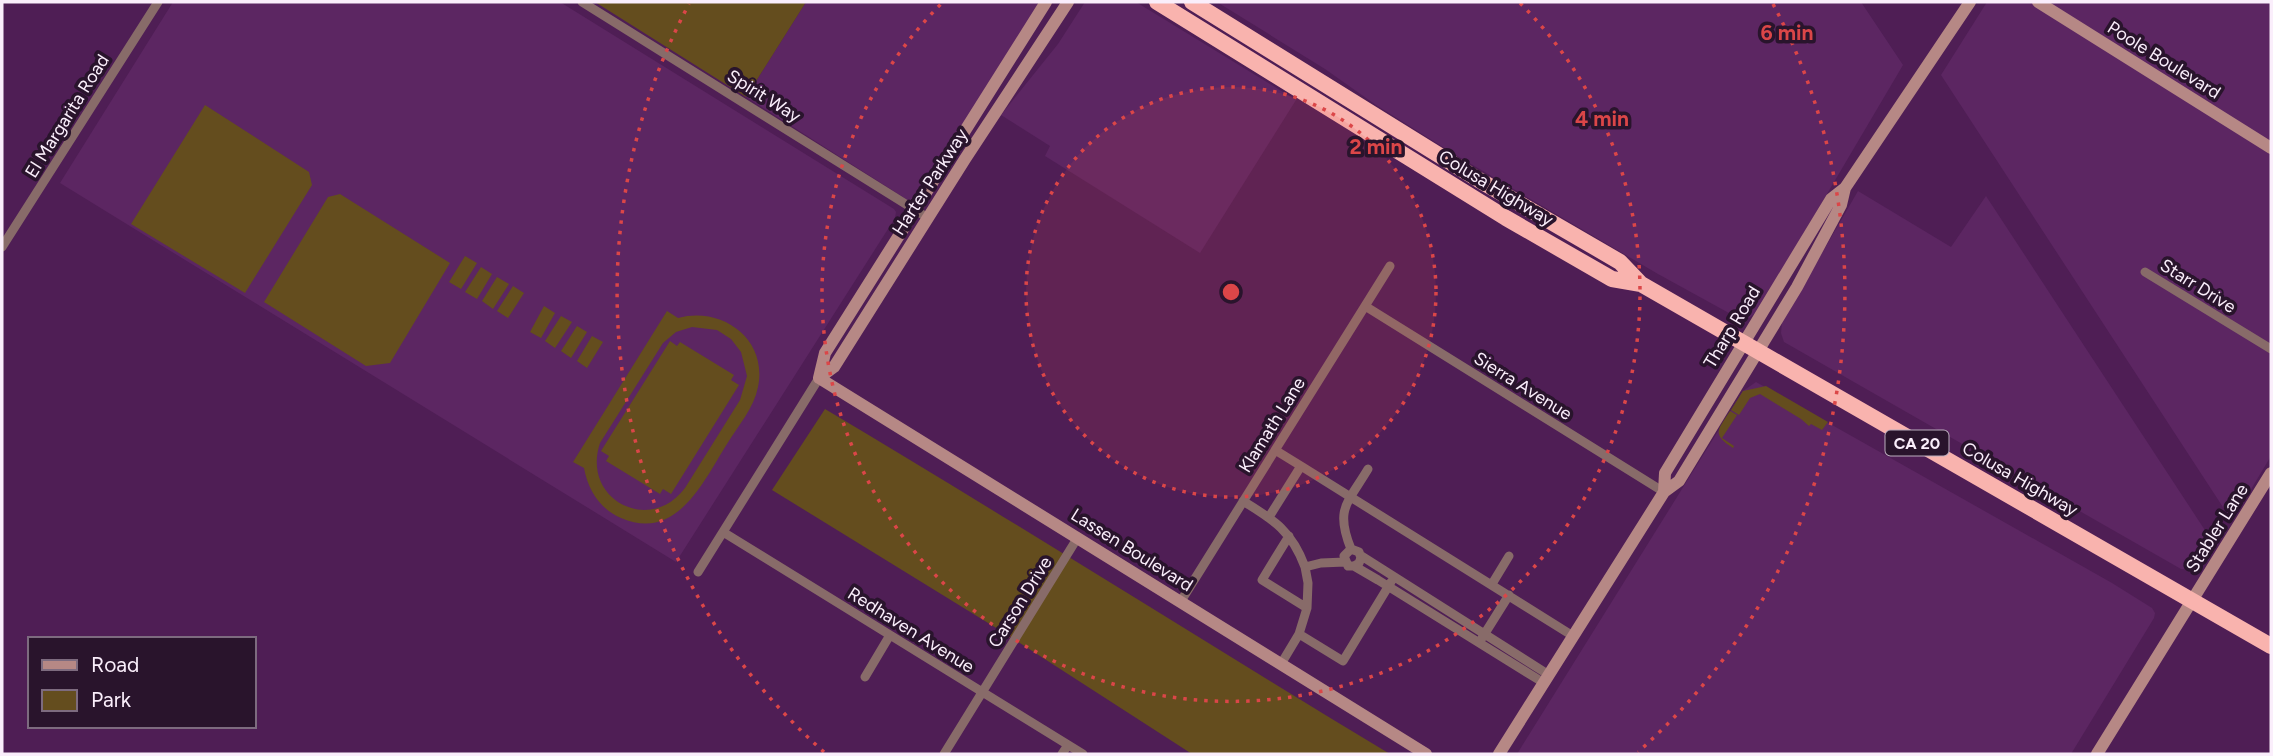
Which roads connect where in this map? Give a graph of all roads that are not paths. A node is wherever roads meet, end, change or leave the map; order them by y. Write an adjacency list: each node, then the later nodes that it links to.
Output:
1 (158, 2): 13 (street, El Margarita Road)
2 (582, 2): 11 (street, Spirit Way)
3 (1046, 2): 11 (street, Harter Parkway)
4 (1068, 2): 12 (street, Harter Parkway)
5 (1157, 2): 16 (highway, Colusa Highway / CA 20)
6 (1192, 2): 16 (highway, Colusa Highway / CA 20)
7 (1970, 2): 10 (street, Tharp Road)
8 (2038, 2): 9 (street, Poole Boulevard)
9 (2271, 148)
10 (1845, 188): 18 (street, Tharp Road); 20 (street, Tharp Road)
11 (915, 210): 12 (street, Spirit Way); 21 (street, Harter Parkway)
12 (928, 218): 21 (street, Harter Parkway)
13 (2, 247)
14 (1390, 266): 17 (street, Klamath Lane)
15 (2145, 272): 19 (street, Starr Drive)
16 (1641, 284): 18 (highway, Colusa Highway / CA 20)
17 (1365, 306): 22 (street, Klamath Lane); 26 (street, Sierra Avenue)
18 (1744, 342): 20 (highway, Colusa Highway / CA 20); 26 (street, Tharp Road)
19 (2271, 349)
20 (1759, 351): 26 (street, Tharp Road); 44 (highway, Colusa Highway / CA 20)
21 (819, 377): 30 (street, Harter Parkway); 32 (street, Lassen Boulevard)
22 (1275, 450): 23 (street); 28 (street, Klamath Lane)
23 (1301, 466): 27 (street); 29 (street)
24 (1368, 469): 27 (street)
25 (2271, 473): 44 (street, Stabler Lane)
26 (1664, 492): 48 (street, Tharp Road)
27 (1351, 497): 33 (street); 41 (street)
28 (1243, 501): 29 (street); 43 (street, Klamath Lane)
29 (1269, 517): 31 (street)
30 (723, 532): 39 (street, Harter Parkway); 47 (street, Redhaven Avenue)
31 (1289, 536): 38 (street); 45 (street)
32 (1078, 537): 43 (street, Lassen Boulevard); 54 (street, Carson Drive)
33 (1351, 550): 34 (street); 36 (street)
34 (1360, 555): 37 (street); 40 (street)
35 (1509, 556): 41 (street)
36 (1345, 562): 37 (street); 38 (street)
37 (1354, 566): 40 (street)
38 (1305, 567): 45 (street)
39 (698, 572)
40 (1391, 582): 46 (street); 49 (street)
41 (1492, 584): 42 (street)
42 (1509, 595): 48 (street); 49 (street)
43 (1181, 601): 51 (street, Lassen Boulevard)
44 (2193, 601): 50 (highway, Colusa Highway / CA 20); 61 (street, Stabler Lane)
45 (1307, 608): 46 (street)
46 (1299, 634): 51 (street)
47 (890, 635): 52 (street); 54 (street, Redhaven Avenue)
48 (1573, 636): 53 (street, Tharp Road)
49 (1482, 639): 53 (street)
50 (2271, 646)
51 (1281, 664): 59 (street, Lassen Boulevard)
52 (865, 677)
53 (1546, 679): 60 (street, Tharp Road)
54 (982, 692): 55 (street, Redhaven Avenue); 56 (street, Carson Drive)
55 (1068, 745): 57 (street); 58 (street, Redhaven Avenue)
56 (944, 754)
57 (1062, 754)
58 (1083, 754)
59 (1426, 754)
60 (1499, 754)
61 (2097, 754)

